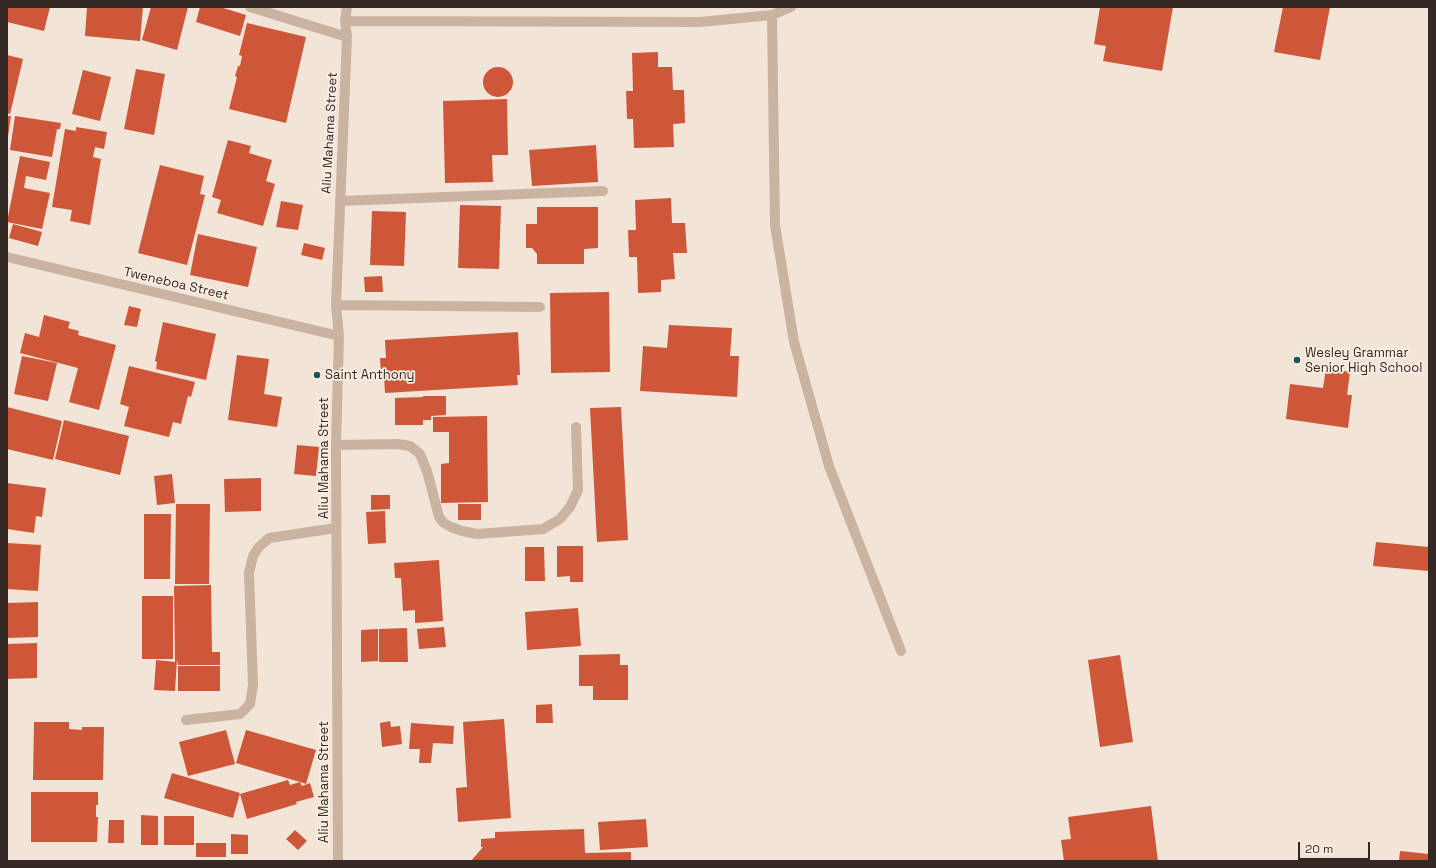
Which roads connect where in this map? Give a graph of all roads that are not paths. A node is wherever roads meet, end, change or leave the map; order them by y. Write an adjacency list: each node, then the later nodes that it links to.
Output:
1 (250, 7): 6 (street)
2 (347, 7): 5 (street, Aliu Mahama Street)
3 (791, 7): 4 (street)
4 (772, 15): 5 (street); 16 (street)
5 (345, 21): 6 (street, Aliu Mahama Street)
6 (347, 37): 8 (street, Aliu Mahama Street)
7 (603, 191): 8 (street)
8 (340, 201): 10 (street, Aliu Mahama Street)
9 (7, 256): 12 (street, Tweneboa Street)
10 (336, 305): 11 (street); 12 (street, Aliu Mahama Street)
11 (540, 307)
12 (339, 336): 14 (street, Aliu Mahama Street)
13 (576, 427): 14 (street)
14 (336, 445): 15 (street, Aliu Mahama Street)
15 (336, 528): 17 (street); 18 (street, Aliu Mahama Street)
16 (901, 651)
17 (186, 720)
18 (338, 861)

